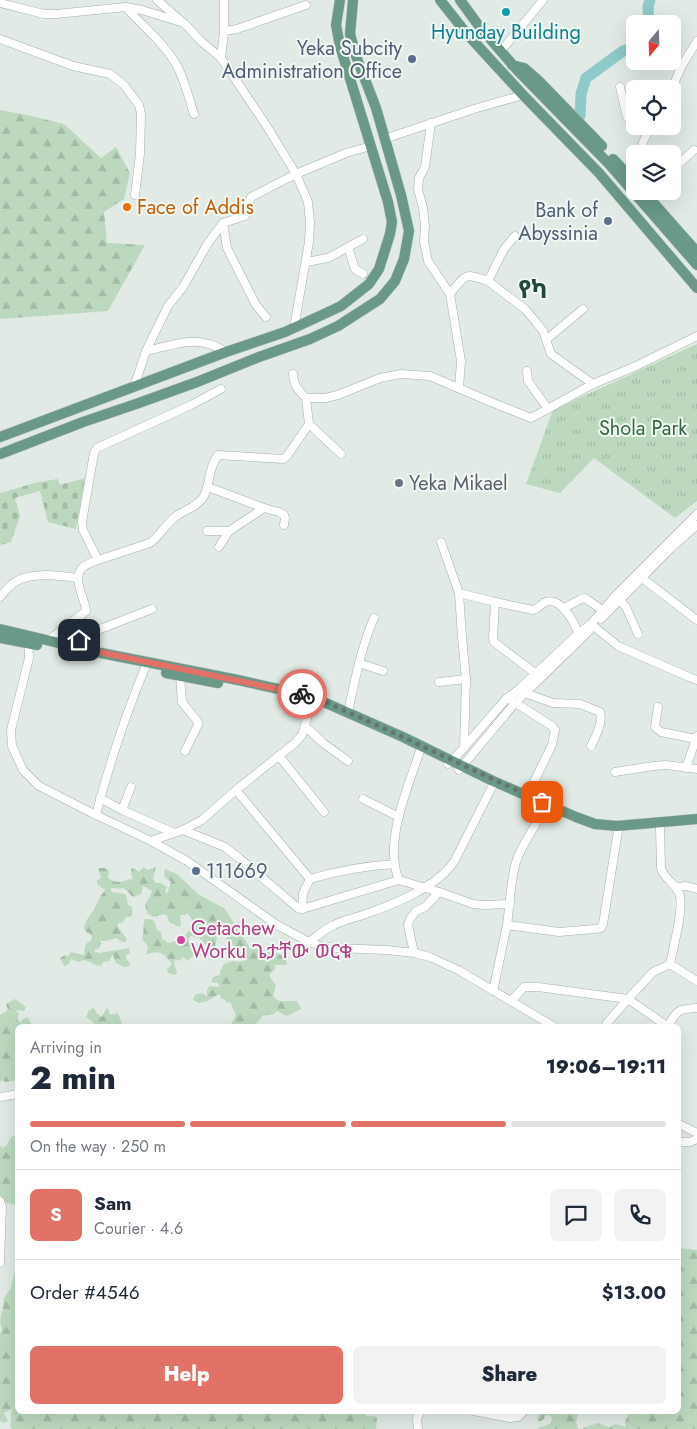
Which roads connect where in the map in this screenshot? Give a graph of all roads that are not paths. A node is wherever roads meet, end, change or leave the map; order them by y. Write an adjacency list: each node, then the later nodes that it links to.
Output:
1 (157, 0): 11 (street)
2 (224, 0): 13 (street)
3 (340, 0): 27 (main road)
4 (353, 0): 26 (main road)
5 (440, 0): 14 (main road)
6 (460, 0): 12 (main road)
7 (543, 0): 17 (street)
8 (0, 4): 10 (street)
9 (306, 5): 13 (street)
10 (126, 7): 11 (street); 24 (street)
11 (184, 23): 18 (street)
12 (478, 26): 14 (main road); 17 (main road)
13 (224, 31): 18 (street)
14 (467, 34): 22 (main road)
15 (0, 38): 34 (street)
16 (697, 41): 20 (street)
17 (500, 52): 19 (main road)
18 (221, 58): 33 (street)
19 (512, 64): 30 (main road); 31 (main road)
20 (676, 80)
21 (620, 87): 23 (street)
22 (523, 96): 25 (street); 32 (main road)
23 (626, 112)
24 (194, 114)
25 (430, 123): 26 (street); 46 (street)
26 (384, 139): 64 (main road)
27 (372, 146): 33 (street); 49 (main road)
28 (694, 150): 29 (street)
29 (681, 162)
30 (609, 164): 32 (main road); 42 (main road)
31 (626, 169)
32 (599, 173): 45 (main road)
33 (296, 174): 36 (street); 41 (street)
34 (135, 195)
35 (654, 200): 40 (main road)
36 (223, 223): 48 (street); 52 (street)
37 (515, 236): 44 (street)
38 (363, 239): 39 (street)
39 (348, 247): 41 (street); 43 (street)
40 (697, 252)
41 (306, 262): 49 (street)
42 (697, 265)
43 (363, 274)
44 (488, 281): 46 (street); 51 (street)
45 (697, 288)
46 (450, 294): 58 (street)
47 (583, 309): 51 (street)
48 (266, 317)
49 (294, 328): 53 (main road)
50 (697, 336): 56 (street)
51 (547, 339): 56 (street)
52 (146, 351): 53 (street); 57 (street)
53 (226, 352): 57 (main road)
54 (527, 371): 61 (street)
55 (292, 374): 60 (street)
56 (593, 384): 61 (street)
57 (134, 387): 63 (main road)
58 (459, 388): 60 (street); 61 (street)
59 (221, 389): 75 (street)
60 (306, 398): 62 (street)
61 (548, 409)
62 (309, 424): 65 (street); 66 (street)
63 (0, 436)
64 (0, 454)
65 (341, 454)
66 (208, 487): 67 (street); 75 (street)
67 (264, 508): 69 (street); 72 (street)
68 (697, 514): 76 (street)
69 (284, 525)
70 (697, 525): 76 (street)
71 (207, 531): 72 (street)
72 (229, 531): 74 (street)
73 (441, 542): 78 (street)
74 (219, 548)
75 (98, 560): 77 (street)
76 (639, 576): 80 (street); 86 (street)
77 (77, 578): 79 (street); 93 (street)
78 (459, 593): 81 (street); 101 (street)
79 (0, 597)
80 (618, 598): 84 (street); 87 (street); 90 (street)
81 (495, 602): 82 (street); 99 (street)
82 (564, 608): 84 (street); 89 (street)
83 (152, 609): 94 (street)
84 (602, 610): 87 (street)
85 (374, 618): 96 (street)
86 (697, 620)
87 (592, 625): 89 (street); 102 (street); 105 (street)
88 (0, 629): 92 (main road)
89 (578, 634): 99 (street)
90 (638, 634)
91 (0, 638): 92 (main road)
92 (28, 640): 93 (main road); 95 (main road); 132 (street)
93 (48, 641): 94 (main road)
94 (75, 647): 95 (main road)
95 (101, 656): 97 (main road); 104 (main road)
96 (359, 663): 98 (street); 110 (street)
97 (145, 668): 100 (main road); 127 (street)
98 (383, 671)
99 (536, 674): 105 (street)
100 (180, 676): 104 (main road); 115 (street)
101 (466, 679): 103 (street); 114 (street)
102 (697, 680)
103 (439, 682)
104 (257, 687): 107 (main road); 110 (main road)
105 (521, 692): 106 (street); 108 (street); 113 (street)
106 (507, 698): 108 (street); 114 (street)
107 (312, 702): 111 (street); 116 (main road)
108 (515, 703): 119 (street); 126 (street)
109 (658, 707): 112 (street)
110 (348, 712): 119 (main road)
111 (305, 726): 117 (street); 118 (street)
112 (697, 738): 120 (street)
113 (591, 746)
114 (464, 748): 119 (street)
115 (185, 751)
116 (420, 751): 119 (main road); 133 (street)
117 (279, 756): 125 (street); 131 (street)
118 (348, 761)
119 (455, 765): 123 (main road); 126 (main road)
120 (686, 768): 121 (street); 122 (street)
121 (697, 770)
122 (615, 772)
123 (493, 785): 130 (main road); 145 (street)
124 (131, 788): 129 (street)
125 (236, 790): 138 (street); 142 (street)
126 (527, 796): 136 (main road)
127 (100, 798): 129 (street); 132 (street)
128 (363, 799): 133 (street)
129 (122, 810): 139 (street)
130 (544, 810): 136 (main road); 148 (street)
131 (324, 812)
132 (96, 815): 140 (street)
133 (399, 817): 141 (street)
134 (697, 819): 136 (main road)
135 (697, 826): 137 (main road)
136 (617, 828): 137 (main road); 150 (street)
137 (660, 828): 144 (street)
138 (183, 830): 139 (street); 149 (street)
139 (174, 833): 140 (street)
140 (151, 841): 151 (street)
141 (395, 864): 142 (street); 143 (street)
142 (310, 879): 149 (street)
143 (399, 880): 145 (street); 149 (street)
144 (676, 887): 146 (street); 153 (street)
145 (425, 888): 147 (street); 151 (street)
146 (697, 889)
147 (439, 892): 148 (street); 152 (street)
148 (510, 904): 150 (street)
149 (302, 909)
150 (507, 925): 155 (street)
151 (309, 942): 152 (street)
152 (414, 953): 155 (street)
153 (670, 964): 154 (street); 156 (street)
154 (697, 981)
155 (493, 991): 157 (street)
156 (628, 999): 157 (street); 159 (street); 161 (street)
157 (512, 1001): 160 (street)
158 (697, 1008): 162 (street)
159 (607, 1023)
160 (550, 1024)
161 (664, 1024)
162 (668, 1024)
163 (15, 1094): 164 (street)
164 (0, 1097)
165 (681, 1125): 166 (street)
166 (697, 1133)
167 (697, 1139): 168 (street)
168 (681, 1142)
169 (0, 1201): 170 (street)
170 (0, 1263)
171 (418, 1414): 174 (street)
172 (489, 1414): 173 (street)
173 (521, 1414)
174 (418, 1429)

